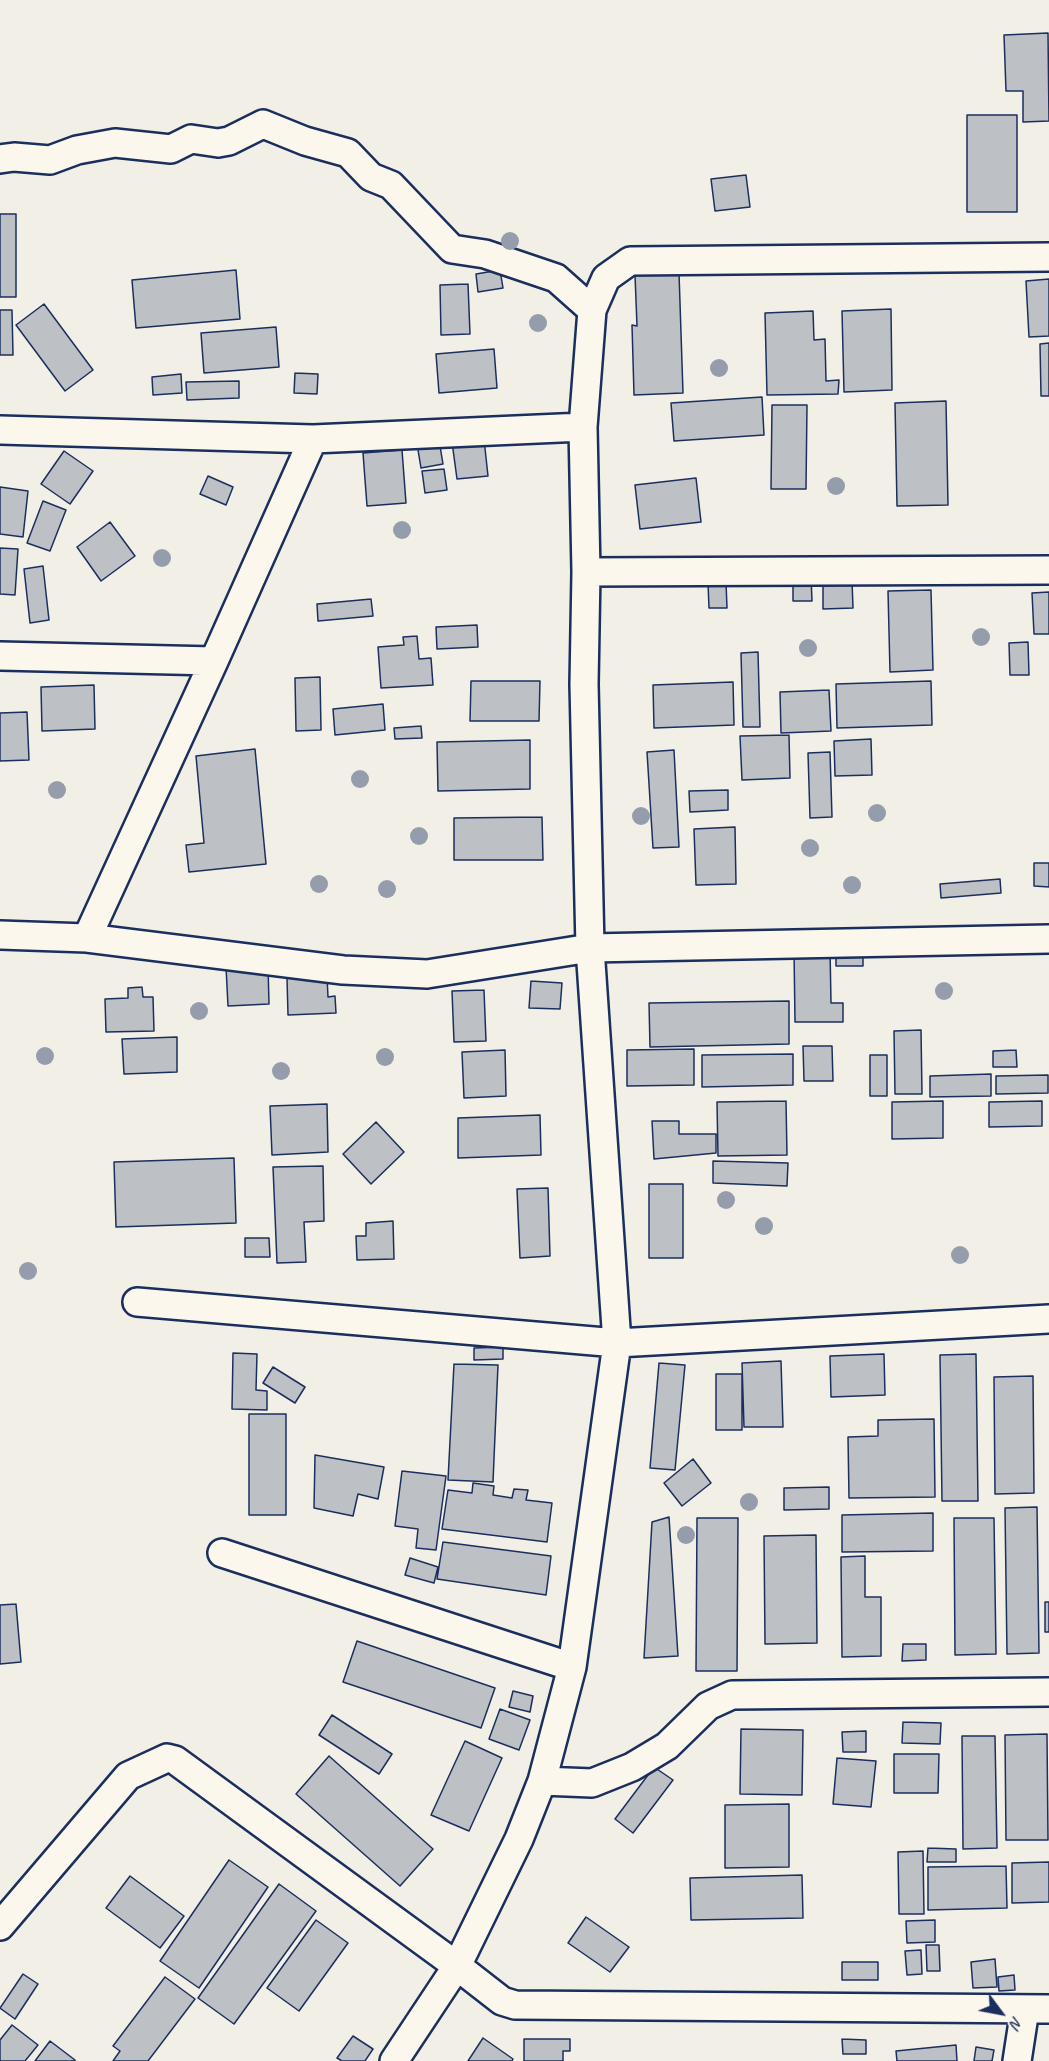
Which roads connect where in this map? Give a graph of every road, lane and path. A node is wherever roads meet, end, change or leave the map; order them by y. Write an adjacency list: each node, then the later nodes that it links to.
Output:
1 (0, 159): 3 (street)
2 (1049, 257): 3 (street)
3 (592, 310): 4 (street)
4 (583, 427): 6 (street); 8 (street)
5 (0, 430): 6 (street)
6 (313, 439): 10 (street)
7 (1049, 570): 8 (street)
8 (586, 572): 14 (street)
9 (0, 656): 10 (street)
10 (214, 661): 12 (street)
11 (0, 935): 12 (street)
12 (87, 938): 14 (street)
13 (1049, 939): 14 (street)
14 (590, 948): 17 (street)
15 (137, 1302): 17 (street)
16 (1049, 1319): 17 (street)
17 (617, 1343): 19 (street)
18 (222, 1553): 19 (street)
19 (572, 1666): 21 (street)
20 (1049, 1692): 21 (street)
21 (542, 1781): 23 (street)
22 (0, 1926): 23 (street)
23 (457, 1966): 24 (street); 25 (street)
24 (1037, 2009): 26 (street)
25 (394, 2061)
26 (1017, 2061)

